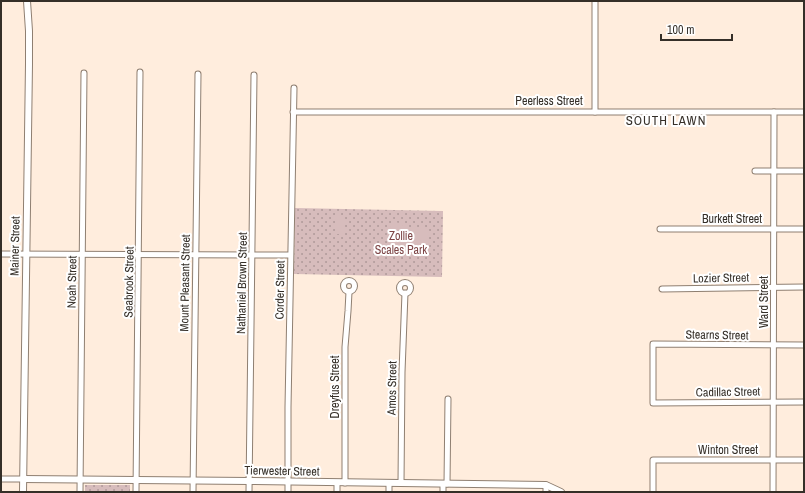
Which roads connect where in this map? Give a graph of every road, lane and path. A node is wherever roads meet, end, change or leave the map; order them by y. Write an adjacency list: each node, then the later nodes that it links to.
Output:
1 (27, 1): 19 (street, Mainer Street)
2 (595, 1): 9 (street)
3 (140, 72): 21 (street, Seabrook Street)
4 (84, 73): 20 (street, Noah Street)
5 (198, 74): 22 (street, Mount Pleasant Street)
6 (254, 75): 23 (street, Nathaniel Brown Street)
7 (294, 88): 8 (street, Corder Street)
8 (293, 112): 9 (street, Peerless Street); 24 (street, Corder Street)
9 (595, 112): 10 (street, Peerless Street)
10 (774, 112): 11 (street, Peerless Street); 14 (street, Ward Street)
11 (804, 112)
12 (755, 171): 14 (street)
13 (804, 171): 14 (street)
14 (774, 172): 16 (street, Ward Street)
15 (660, 229): 16 (street, Burkett Street)
16 (774, 229): 17 (street, Burkett Street); 25 (street, Ward Street)
17 (804, 229)
18 (1, 254): 19 (street)
19 (26, 254): 20 (street); 39 (street, Mainer Street)
20 (83, 254): 21 (street); 40 (street, Noah Street)
21 (139, 254): 22 (street); 41 (street, Seabrook Street)
22 (196, 255): 23 (street); 42 (street, Mount Pleasant Street)
23 (252, 255): 24 (street); 43 (street, Nathaniel Brown Street)
24 (290, 256): 44 (street, Corder Street)
25 (774, 287): 26 (street, Lozier Street); 27 (street, Lozier Street); 31 (street, Ward Street)
26 (804, 287)
27 (662, 289)
28 (348, 292): 46 (street, Dreyfus Street)
29 (405, 294): 48 (street, Amos Street)
30 (804, 345): 31 (street, Stearns Street)
31 (774, 346): 33 (street, Ward Street); 35 (street, Stearns Street)
32 (448, 399): 49 (street)
33 (774, 402): 34 (street, Cadillac Street); 35 (street, Cadillac Street); 36 (street, Ward Street)
34 (804, 402)
35 (653, 403)
36 (773, 460): 37 (street, Winton Street); 62 (street, Winton Street); 63 (street, Ward Street)
37 (804, 460)
38 (1, 479): 39 (street, Tierwester Street)
39 (23, 479): 40 (street, Tierwester Street); 51 (street, Mainer Street)
40 (80, 480): 41 (street, Tierwester Street); 52 (street, Noah Street)
41 (136, 480): 42 (street, Tierwester Street); 53 (street, Seabrook Street)
42 (193, 480): 43 (street, Tierwester Street); 54 (street, Mount Pleasant Street)
43 (249, 481): 44 (street, Tierwester Street); 55 (street, Nathaniel Brown Street)
44 (289, 482): 45 (street, Tierwester Street); 56 (street, Corder Street)
45 (337, 483): 46 (street, Tierwester Street); 57 (street)
46 (345, 483): 47 (street, Tierwester Street)
47 (389, 483): 48 (street, Tierwester Street); 58 (street)
48 (401, 483): 49 (street, Tierwester Street)
49 (445, 484): 50 (street, Tierwester Street); 59 (street)
50 (546, 485): 60 (street); 61 (street, Tierwester Street)
51 (23, 492)
52 (80, 492)
53 (136, 492)
54 (193, 492)
55 (249, 492)
56 (288, 492)
57 (337, 492)
58 (389, 492)
59 (442, 492)
60 (546, 492)
61 (561, 492)
62 (653, 492)
63 (773, 492)

